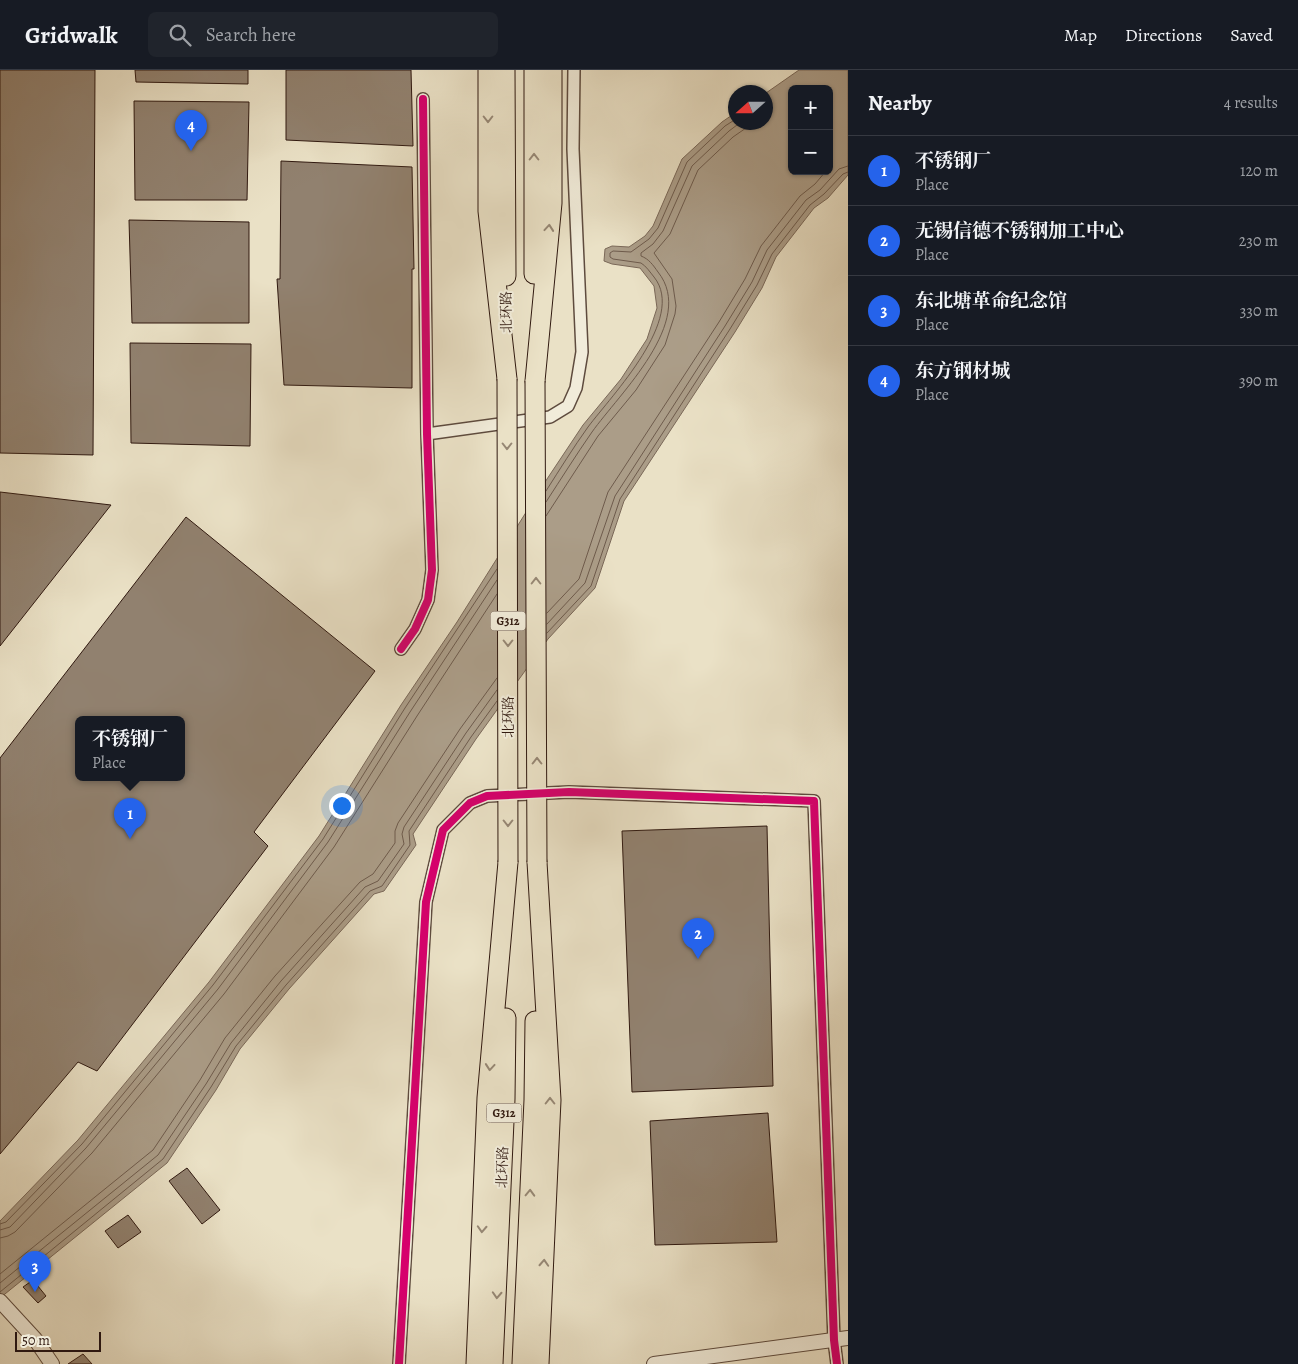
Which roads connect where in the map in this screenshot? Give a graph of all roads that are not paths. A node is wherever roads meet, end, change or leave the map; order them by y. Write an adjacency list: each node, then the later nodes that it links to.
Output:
1 (488, 70): 7 (highway, one-way to 7)
2 (505, 70): 7 (highway, 北环路 / G312)
3 (534, 70): 8 (highway, 北环路 / G312, one-way to 3)
4 (552, 70): 8 (highway, one-way to 4)
5 (574, 70): 9 (street)
6 (423, 99): 9 (street)
7 (507, 379): 11 (highway, 北环路 / G312, one-way to 11, bridge)
8 (535, 381): 12 (highway, 北环路 / G312, one-way to 8, bridge)
9 (427, 434): 10 (street)
10 (401, 649)
11 (508, 862): 18 (highway, one-way to 18); 19 (highway, 北环路 / G312, one-way to 19)
12 (537, 862): 20 (highway, 北环路 / G312, one-way to 12); 21 (highway, one-way to 12)
13 (0, 1301): 16 (street)
14 (848, 1338): 15 (street)
15 (834, 1340): 17 (street); 22 (street); 23 (street)
16 (52, 1364)
17 (399, 1364)
18 (476, 1364)
19 (493, 1364)
20 (522, 1364)
21 (539, 1364)
22 (654, 1364)
23 (837, 1364)

